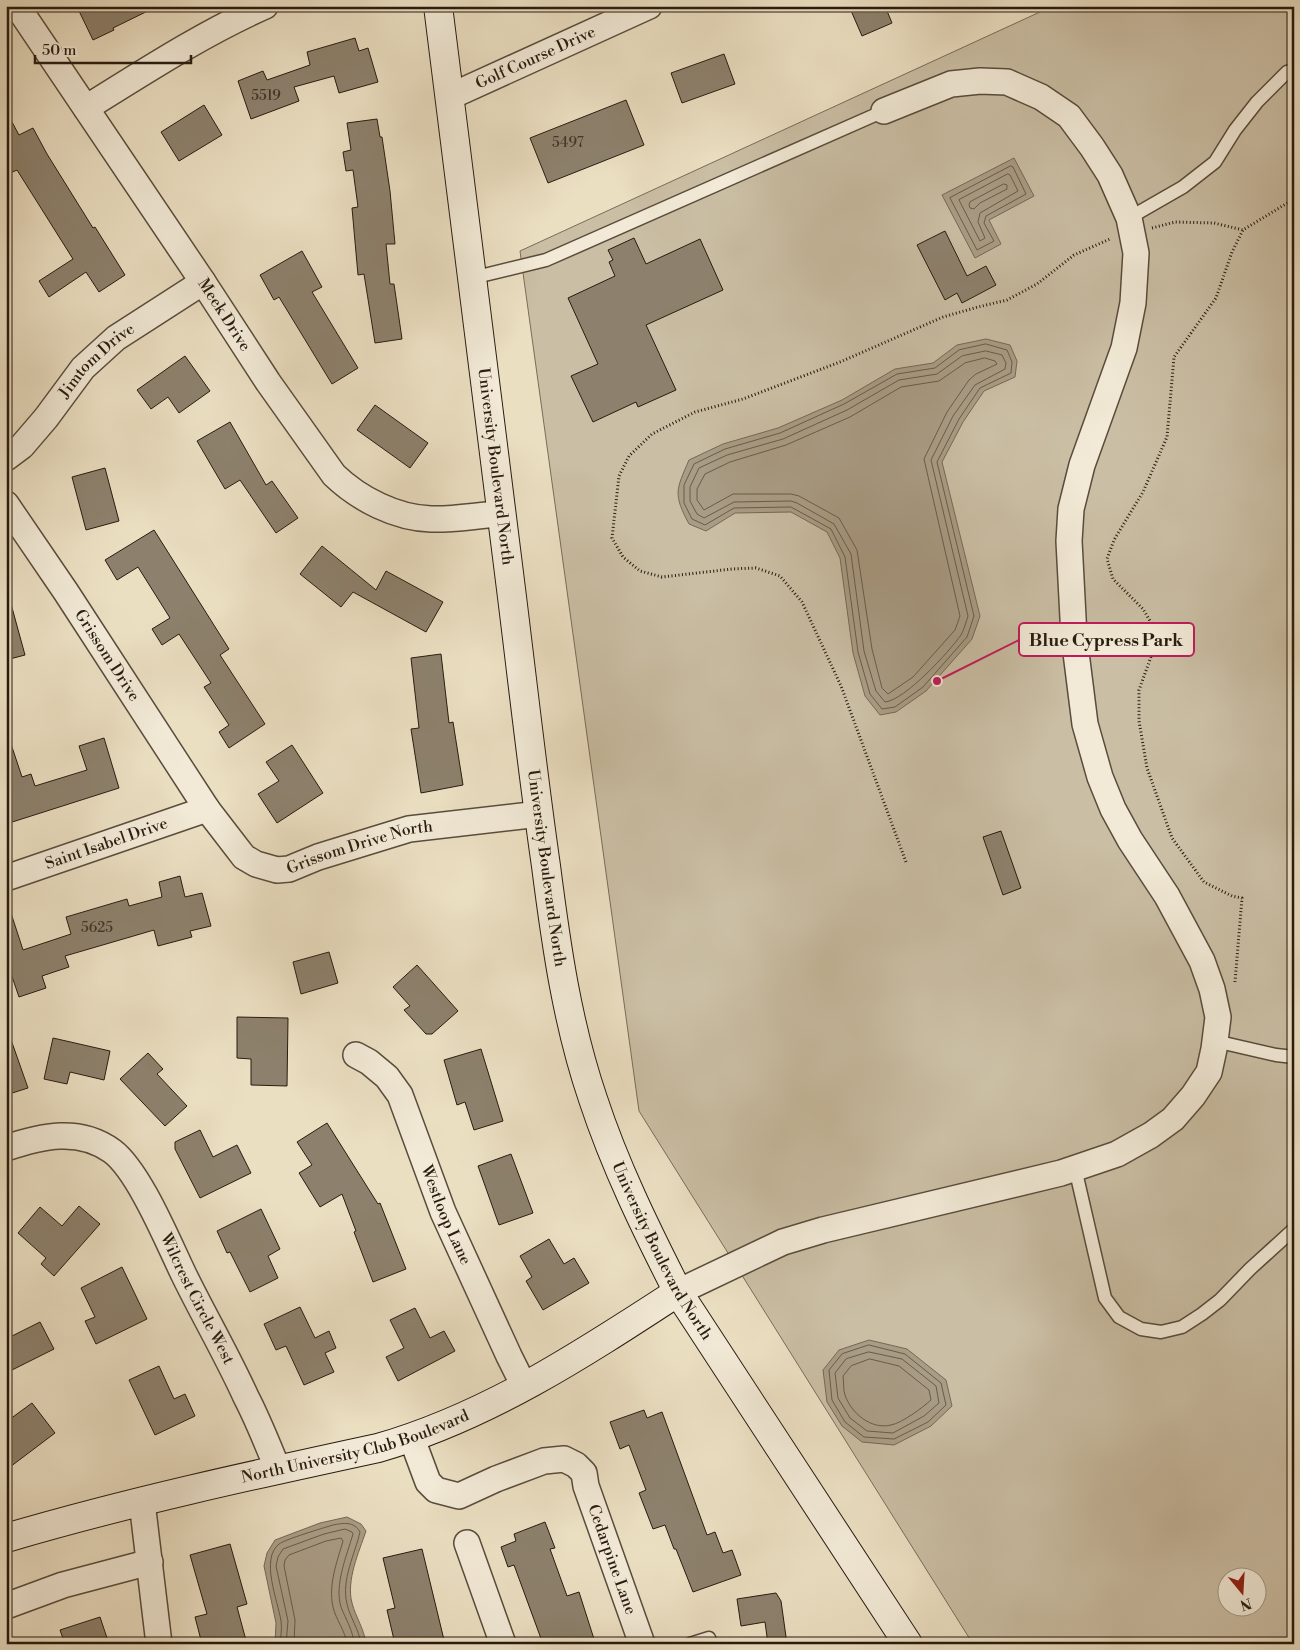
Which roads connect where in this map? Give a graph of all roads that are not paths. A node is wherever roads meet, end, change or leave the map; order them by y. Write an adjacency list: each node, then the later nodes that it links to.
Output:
1 (17, 6): 7 (street, Meek Drive)
2 (265, 6): 7 (street)
3 (438, 6): 6 (street, University Boulevard North)
4 (649, 6): 6 (street, Golf Course Drive)
5 (1294, 70): 9 (lane)
6 (449, 98): 10 (street, University Boulevard North)
7 (86, 108): 11 (street, Meek Drive)
8 (884, 111): 9 (street); 10 (lane)
9 (1131, 226): 18 (street)
10 (472, 278): 14 (street, University Boulevard North)
11 (203, 282): 12 (street, Jimtom Drive); 14 (street, Meek Drive)
12 (6, 458)
13 (6, 504): 15 (street, Grissom Drive)
14 (501, 514): 16 (street, University Boulevard North)
15 (207, 809): 16 (street, Grissom Drive North); 17 (street, Saint Isabel Drive)
16 (538, 814): 24 (street, University Boulevard North)
17 (6, 878)
18 (1215, 1041): 20 (lane); 22 (street)
19 (356, 1055): 25 (street, Westloop Lane)
20 (1294, 1057)
21 (6, 1148): 27 (street, Wilcrest Circle West)
22 (1075, 1168): 23 (lane); 24 (street)
23 (1294, 1229)
24 (678, 1292): 25 (street, North University Club Boulevard); 38 (street, University Boulevard North)
25 (524, 1386): 26 (street, North University Club Boulevard)
26 (412, 1439): 27 (street, North University Club Boulevard); 35 (street, Cedarpine Lane)
27 (278, 1470): 28 (street, North University Club Boulevard)
28 (142, 1502): 29 (street, North University Club Boulevard); 31 (street)
29 (6, 1538)
30 (467, 1543): 34 (street)
31 (150, 1562): 32 (street); 33 (street)
32 (6, 1606)
33 (159, 1644)
34 (503, 1644)
35 (642, 1644)
36 (690, 1644): 37 (lane)
37 (711, 1644)
38 (908, 1644)

